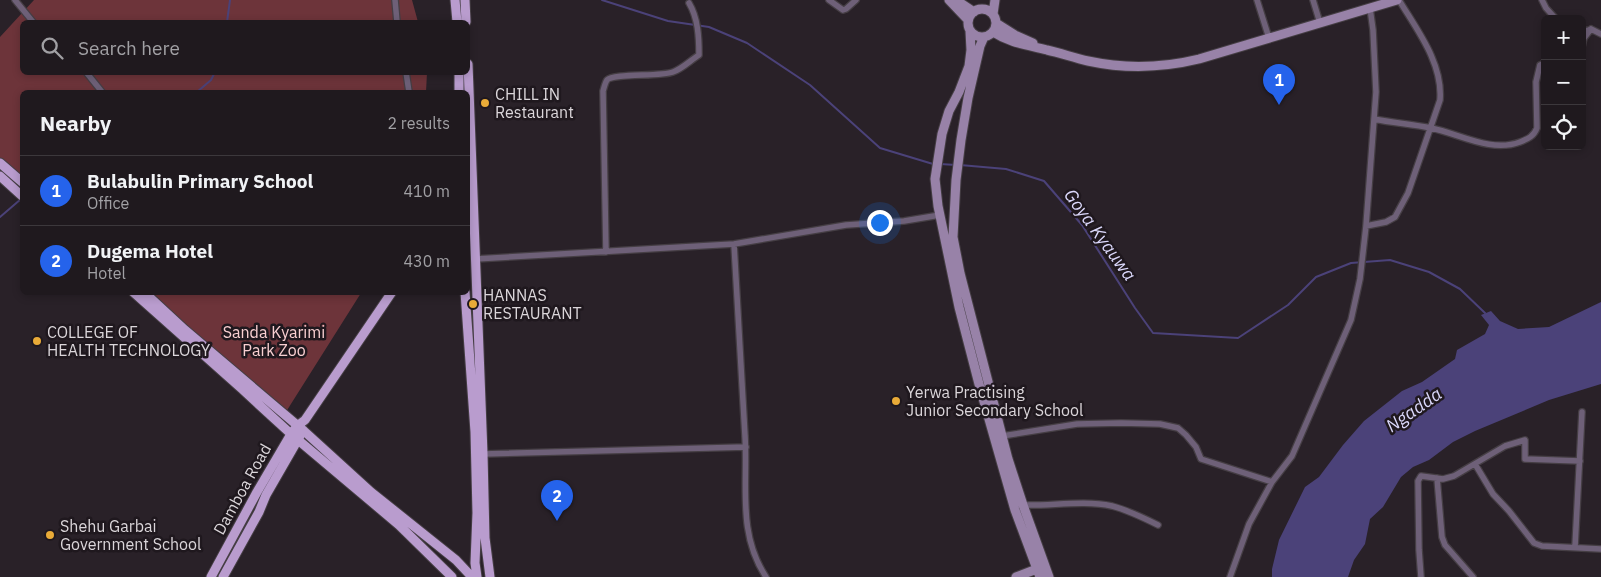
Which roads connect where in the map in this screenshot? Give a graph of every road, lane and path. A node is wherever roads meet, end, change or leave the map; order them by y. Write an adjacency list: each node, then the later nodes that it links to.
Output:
1 (15, 0): 19 (street)
2 (396, 0): 20 (street)
3 (456, 0): 21 (main road)
4 (465, 0): 22 (main road)
5 (829, 0): 6 (street)
6 (856, 0)
7 (948, 0): 17 (main road)
8 (956, 0): 17 (main road)
9 (985, 0): 17 (main road)
10 (996, 0): 24 (main road)
11 (1257, 0): 30 (street)
12 (1313, 0): 23 (street)
13 (1398, 0): 16 (main road); 42 (street)
14 (1542, 0): 18 (street)
15 (689, 3): 50 (street)
16 (1370, 8): 23 (main road); 40 (street)
17 (975, 14): 24 (main road); 26 (main road)
18 (1552, 15)
19 (31, 20)
20 (398, 20)
21 (458, 20)
22 (466, 20)
23 (1320, 22): 30 (main road)
24 (991, 27): 26 (main road); 30 (main road); 58 (main road)
25 (1591, 29): 27 (street); 28 (street); 29 (street)
26 (970, 31): 47 (main road)
27 (1586, 31)
28 (1601, 34)
29 (1586, 35)
30 (1269, 38)
31 (1541, 65): 42 (street)
32 (88, 75): 36 (street)
33 (406, 75): 37 (street)
34 (459, 75): 38 (main road)
35 (468, 75): 39 (main road)
36 (100, 90)
37 (409, 90)
38 (459, 90)
39 (469, 90)
40 (1374, 119): 42 (street); 48 (street)
41 (470, 120): 51 (main road)
42 (1430, 128): 48 (street)
43 (2, 164): 45 (main road)
44 (0, 176): 46 (main road)
45 (20, 180)
46 (20, 194)
47 (940, 216): 49 (street); 72 (main road)
48 (1366, 226): 65 (street)
49 (734, 244): 50 (street); 60 (street)
50 (606, 252): 51 (street)
51 (475, 259): 61 (main road)
52 (136, 295): 59 (main road)
53 (147, 295): 57 (main road)
54 (390, 295): 57 (main road)
55 (464, 295): 70 (main road)
56 (1582, 412): 62 (street)
57 (300, 428): 59 (main road, Damboa Road); 71 (main road)
58 (1002, 436): 65 (street); 66 (main road)
59 (294, 437): 73 (main road, Damboa Road); 74 (main road, Damboa Road); 75 (main road)
60 (746, 447): 61 (street); 79 (street)
61 (483, 454): 78 (main road)
62 (1580, 460): 63 (street); 68 (street)
63 (1474, 464): 64 (street); 68 (street)
64 (1437, 478): 83 (street); 84 (street)
65 (1272, 482): 82 (street)
66 (1023, 505): 67 (street); 72 (main road)
67 (1158, 525)
68 (1575, 547): 69 (street)
69 (1601, 549)
70 (475, 552): 71 (main road); 77 (main road)
71 (456, 560): 76 (main road)
72 (1040, 571): 80 (main road); 81 (main road)
73 (211, 577)
74 (223, 577)
75 (452, 577)
76 (472, 577)
77 (478, 577)
78 (490, 577)
79 (766, 577)
80 (1016, 577)
81 (1049, 577)
82 (1230, 577)
83 (1421, 577)
84 (1473, 577)

